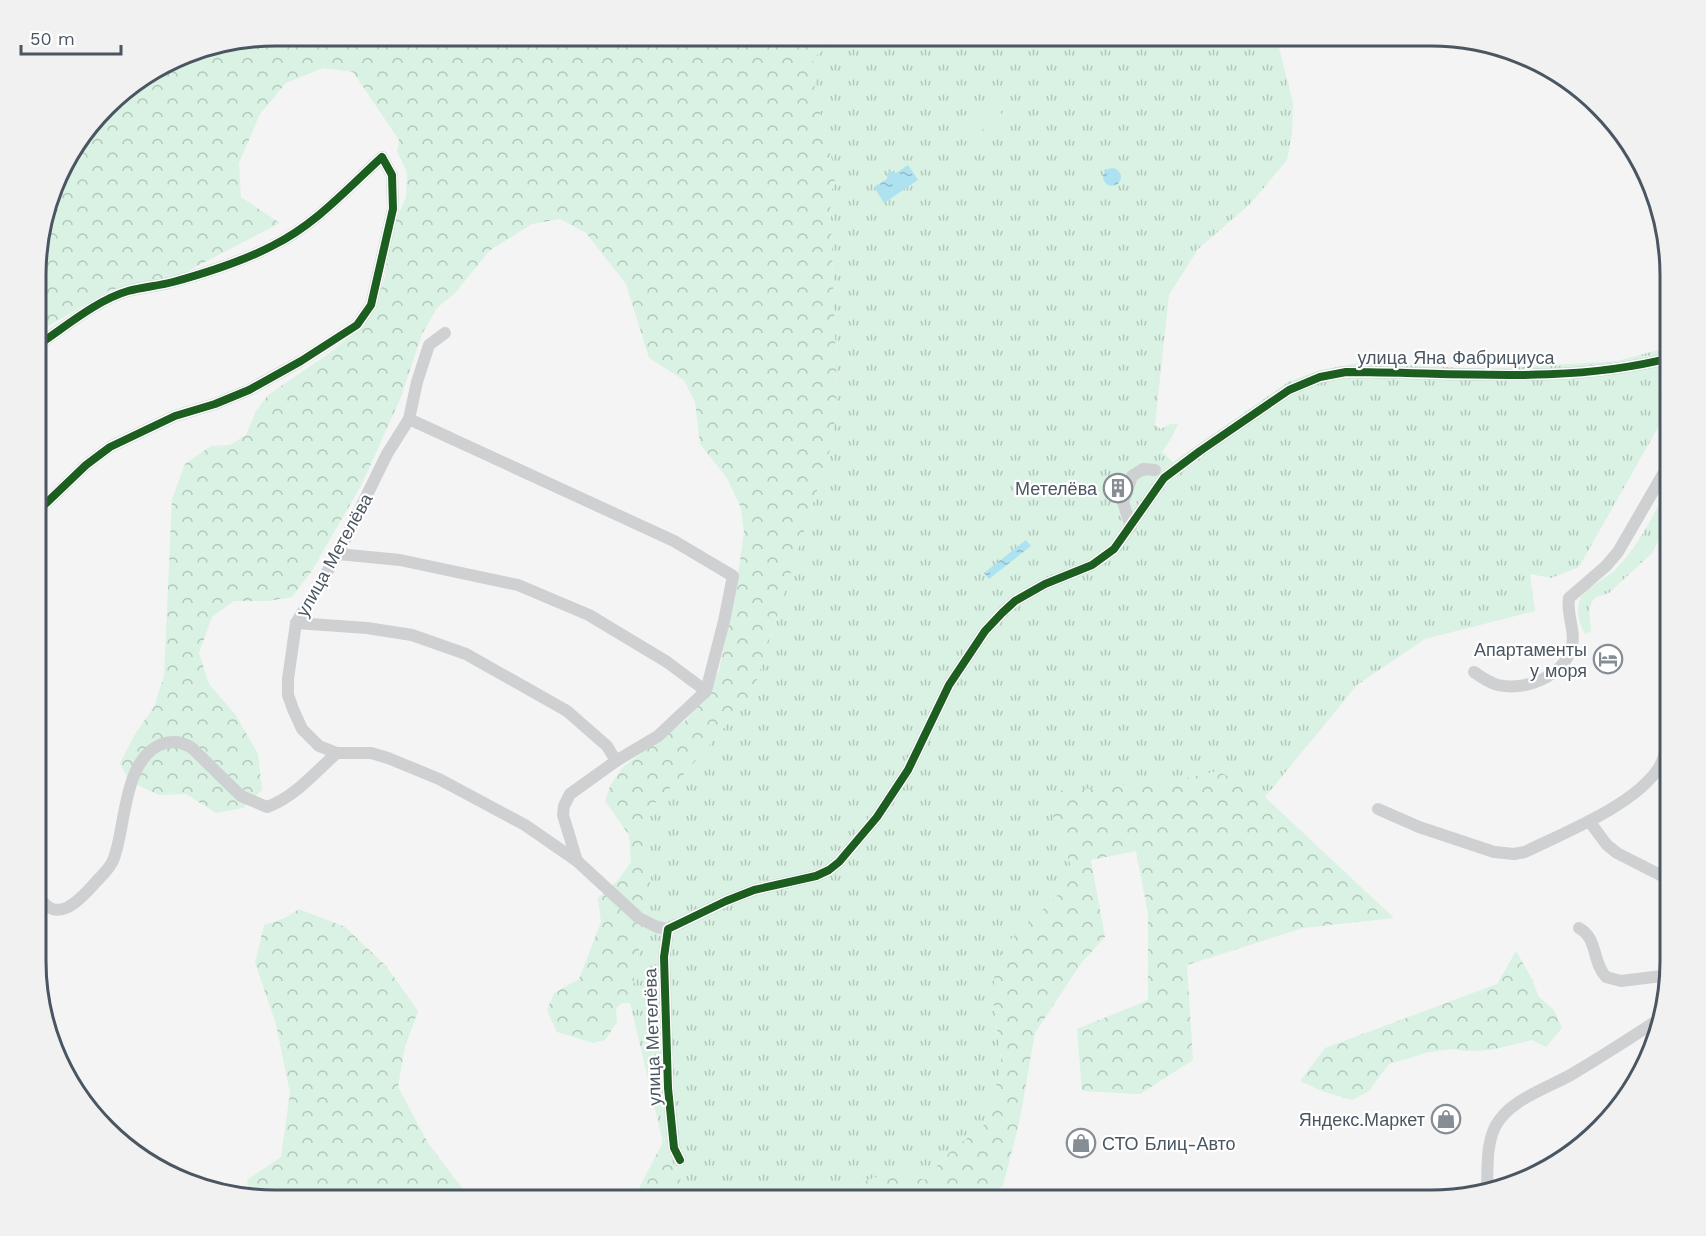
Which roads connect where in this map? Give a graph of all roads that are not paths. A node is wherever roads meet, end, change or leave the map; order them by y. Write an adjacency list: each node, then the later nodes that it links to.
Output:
1 (445, 333): 4 (street, улица Метелёва)
2 (46, 340): 7 (street)
3 (1660, 360): 5 (street, улица Яна Фабрициуса)
4 (409, 419): 9 (street, улица Метелёва); 12 (street)
5 (1159, 474): 8 (street); 8 (street)
6 (1660, 479): 11 (street)
7 (46, 503)
8 (1131, 527): 22 (street)
9 (338, 554): 10 (street, улица Метелёва); 12 (street)
10 (296, 623): 13 (street, улица Метелёва); 14 (street)
11 (1474, 672)
12 (706, 691): 14 (street)
13 (337, 753): 18 (street, улица Метелёва); 20 (street)
14 (616, 761): 18 (street)
15 (1660, 766): 17 (street)
16 (1378, 809): 17 (street)
17 (1588, 821): 19 (street)
18 (577, 861): 22 (street, улица Метелёва)
19 (1660, 875)
20 (46, 905)
21 (1580, 928): 23 (street)
22 (668, 929): 25 (street, улица Метелёва)
23 (1659, 976)
24 (1650, 1025): 26 (street)
25 (680, 1160)
26 (1488, 1182)

